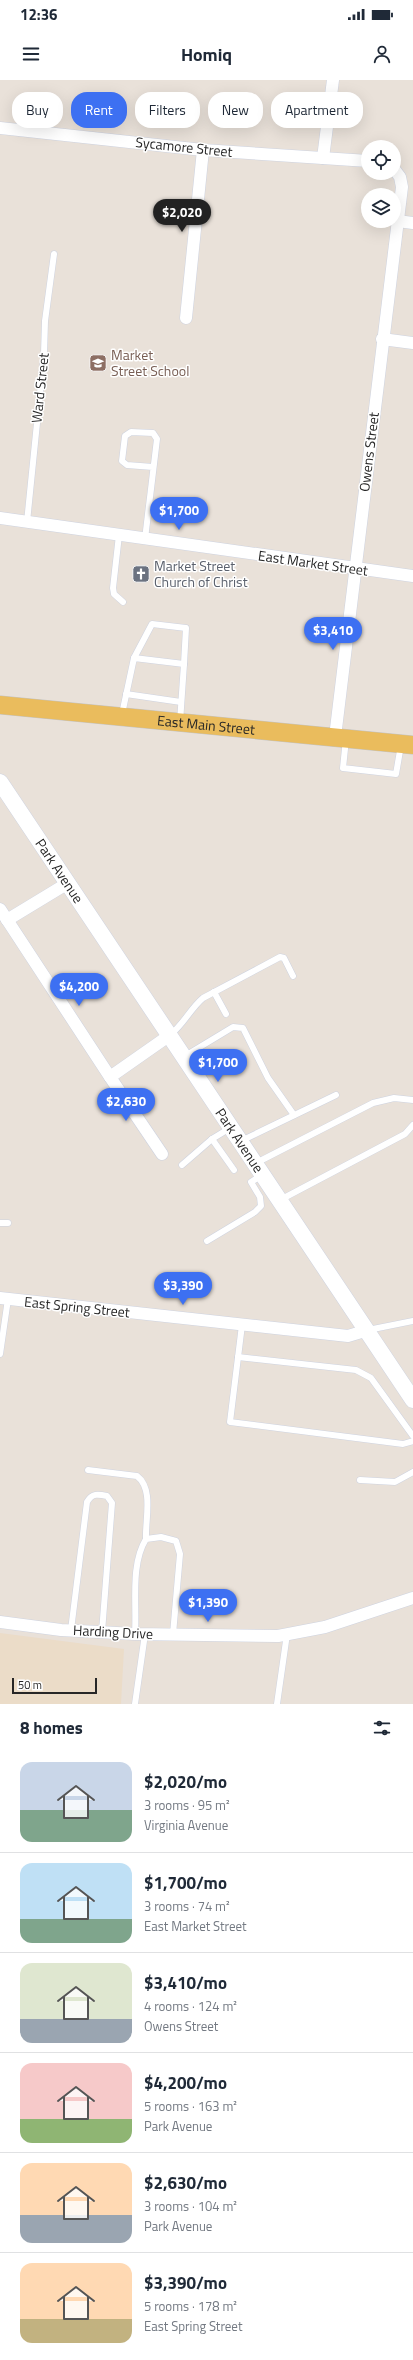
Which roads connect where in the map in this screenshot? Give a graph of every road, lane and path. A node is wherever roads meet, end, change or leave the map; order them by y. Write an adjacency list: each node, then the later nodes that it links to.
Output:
1 (333, 80): 4 (street)
2 (0, 128): 3 (street, Sycamore Street)
3 (203, 150): 4 (street, Sycamore Street); 12 (street)
4 (323, 158): 5 (street, Sycamore Street)
5 (361, 161)
6 (399, 180): 7 (street, Owens Street)
7 (401, 196)
8 (401, 221): 9 (street)
9 (413, 223)
10 (397, 228): 13 (street, Owens Street)
11 (54, 254): 18 (lane, Ward Street)
12 (186, 318)
13 (382, 339): 14 (street); 21 (street, Owens Street)
14 (413, 344)
15 (153, 467): 15 (lane); 20 (lane)
16 (0, 518): 17 (street); 18 (street, East Market Street)
17 (0, 521)
18 (27, 522): 19 (street, East Market Street)
19 (119, 535): 20 (street, East Market Street); 23 (lane)
20 (145, 538): 21 (street, East Market Street)
21 (354, 569): 22 (street, East Market Street); 31 (street, Owens Street)
22 (413, 576)
23 (123, 602)
24 (134, 658): 25 (lane); 25 (lane); 26 (lane)
25 (184, 664): 27 (lane)
26 (126, 694): 27 (lane); 29 (lane)
27 (181, 702): 30 (lane)
28 (0, 705): 29 (main road, East Main Street)
29 (121, 716): 30 (main road, East Main Street)
30 (180, 722): 31 (main road, East Main Street)
31 (340, 737): 32 (main road, East Main Street); 32 (lane)
32 (407, 744)
33 (0, 782): 34 (street, Park Avenue)
34 (68, 883): 36 (street); 40 (street, Park Avenue)
35 (0, 909): 36 (street)
36 (7, 920): 42 (street)
37 (293, 976): 38 (lane)
38 (214, 992): 39 (lane); 40 (lane)
39 (226, 1014)
40 (170, 1035): 41 (street, Park Avenue); 42 (street)
41 (184, 1056): 45 (lane); 47 (street, Park Avenue)
42 (110, 1077): 50 (street)
43 (336, 1095): 45 (lane)
44 (413, 1100): 52 (lane)
45 (294, 1116): 49 (lane)
46 (413, 1125): 54 (lane)
47 (231, 1127): 48 (lane); 49 (street, Park Avenue)
48 (212, 1139): 51 (lane); 53 (lane)
49 (241, 1141): 52 (street, Park Avenue)
50 (162, 1154)
51 (182, 1165)
52 (259, 1169): 54 (street, Park Avenue); 57 (lane)
53 (234, 1170)
54 (280, 1200): 61 (street, Park Avenue)
55 (0, 1223): 56 (lane)
56 (8, 1223)
57 (207, 1241)
58 (4, 1299): 60 (street, East Spring Street); 62 (lane)
59 (413, 1321): 61 (lane)
60 (242, 1325): 61 (street, East Spring Street); 63 (lane)
61 (368, 1330): 64 (street, Park Avenue)
62 (0, 1354)
63 (238, 1357): 65 (lane); 66 (lane)
64 (413, 1399)
65 (413, 1436)
66 (413, 1441)
67 (88, 1470): 70 (lane)
68 (413, 1472): 69 (lane)
69 (360, 1480)
70 (146, 1539): 75 (lane); 76 (lane)
71 (413, 1598): 77 (street, Harding Drive)
72 (0, 1622): 73 (street, Harding Drive)
73 (71, 1630): 74 (street, Harding Drive); 74 (lane)
74 (102, 1632): 75 (street, Harding Drive)
75 (140, 1634): 76 (street, Harding Drive); 78 (lane)
76 (172, 1634): 77 (street, Harding Drive)
77 (287, 1634): 79 (lane)
78 (135, 1704)
79 (277, 1704)

